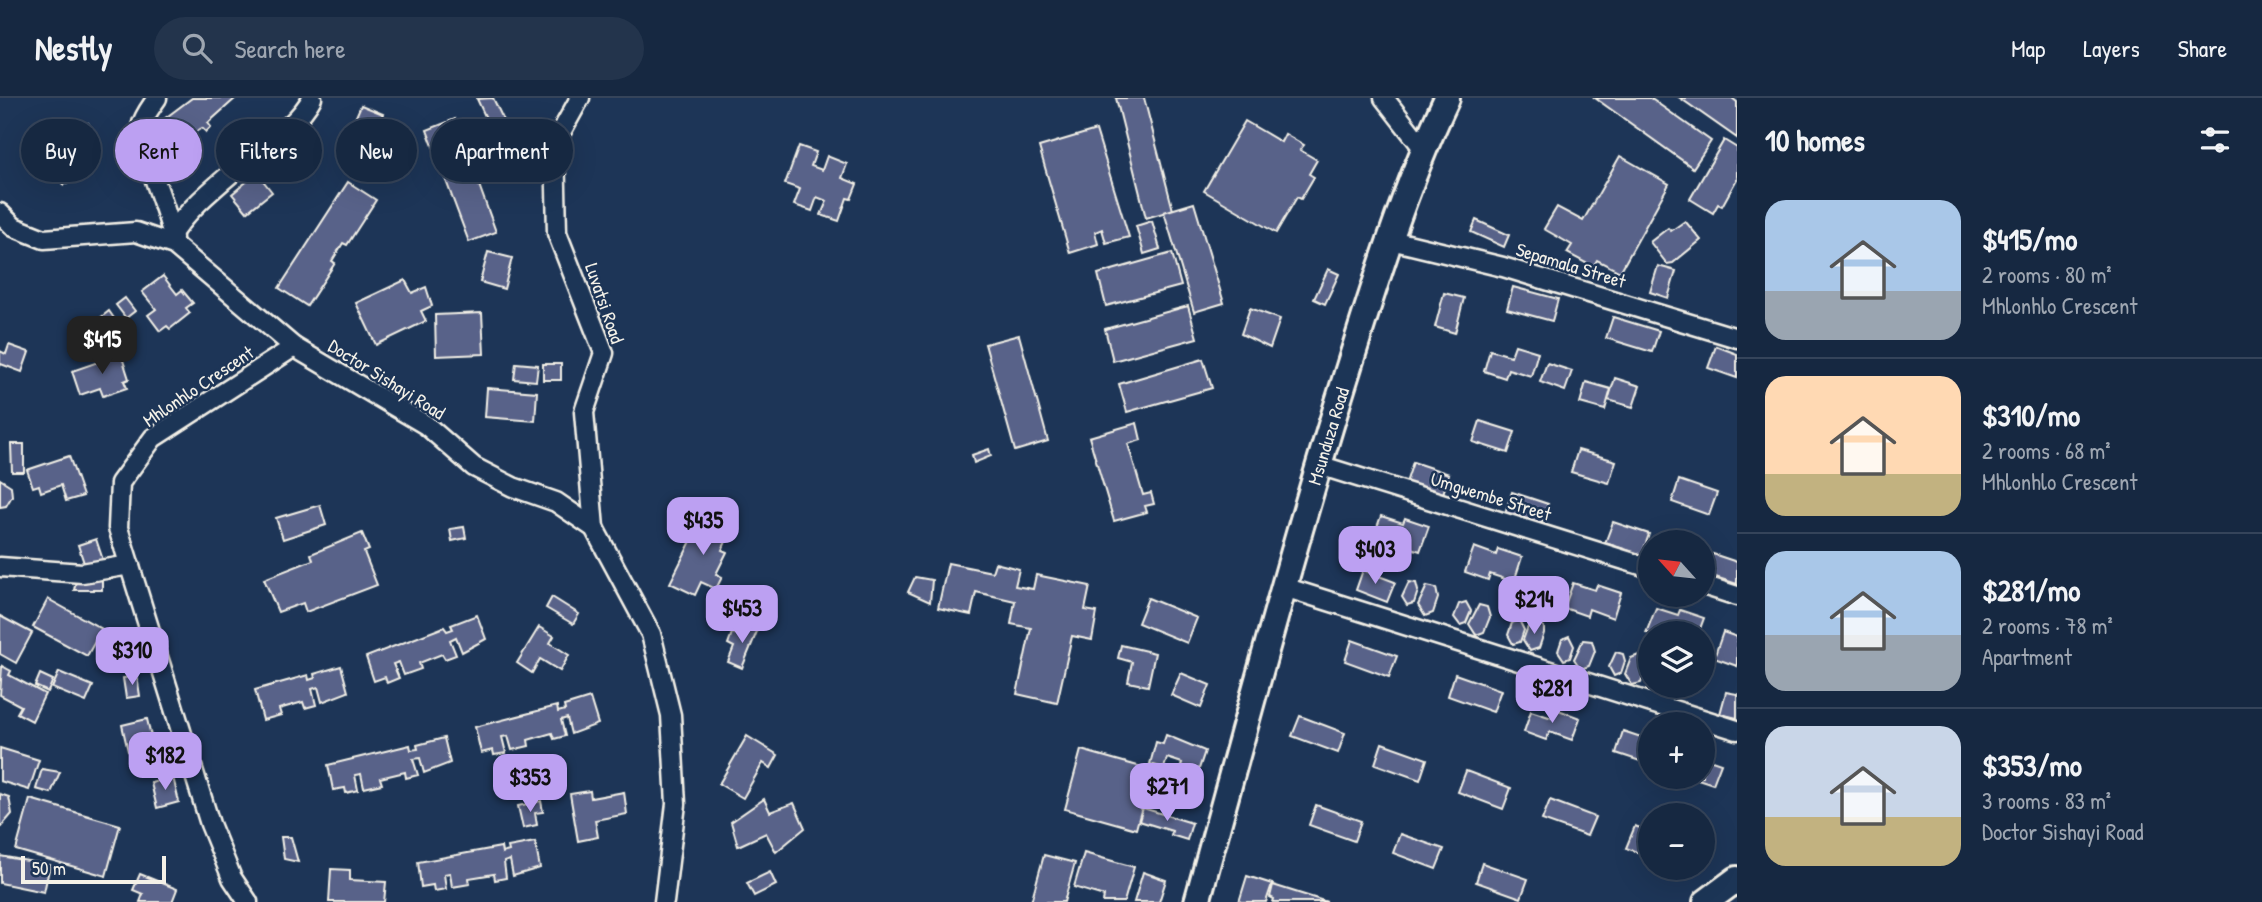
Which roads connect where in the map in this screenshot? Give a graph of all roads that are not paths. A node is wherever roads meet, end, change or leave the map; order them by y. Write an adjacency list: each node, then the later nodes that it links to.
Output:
1 (157, 98): 8 (street)
2 (313, 98): 8 (street)
3 (580, 98): 13 (street, Luvatsi Road)
4 (1384, 98): 6 (street)
5 (1447, 98): 6 (street, Msunduza Road)
6 (1423, 148): 9 (street, Msunduza Road)
7 (0, 213): 8 (street, Doctor Sishayi Road)
8 (173, 238): 11 (street, Doctor Sishayi Road)
9 (1391, 240): 10 (street, Sepamala Street); 12 (street, Msunduza Road)
10 (1737, 338)
11 (294, 346): 13 (street, Doctor Sishayi Road); 15 (street, Mhlonhlo Crescent)
12 (1319, 465): 14 (street, Umgwembe Street); 17 (street, Msunduza Road)
13 (594, 528): 23 (street, Doctor Sishayi Road)
14 (1638, 564)
15 (130, 565): 16 (street); 22 (street, Mhlonhlo Crescent)
16 (0, 567)
17 (1284, 587): 20 (street); 24 (street, Msunduza Road)
18 (1715, 589): 19 (street)
19 (1737, 596)
20 (1737, 730)
21 (1737, 879): 25 (street)
22 (248, 902)
23 (664, 902)
24 (1197, 902)
25 (1706, 902)

